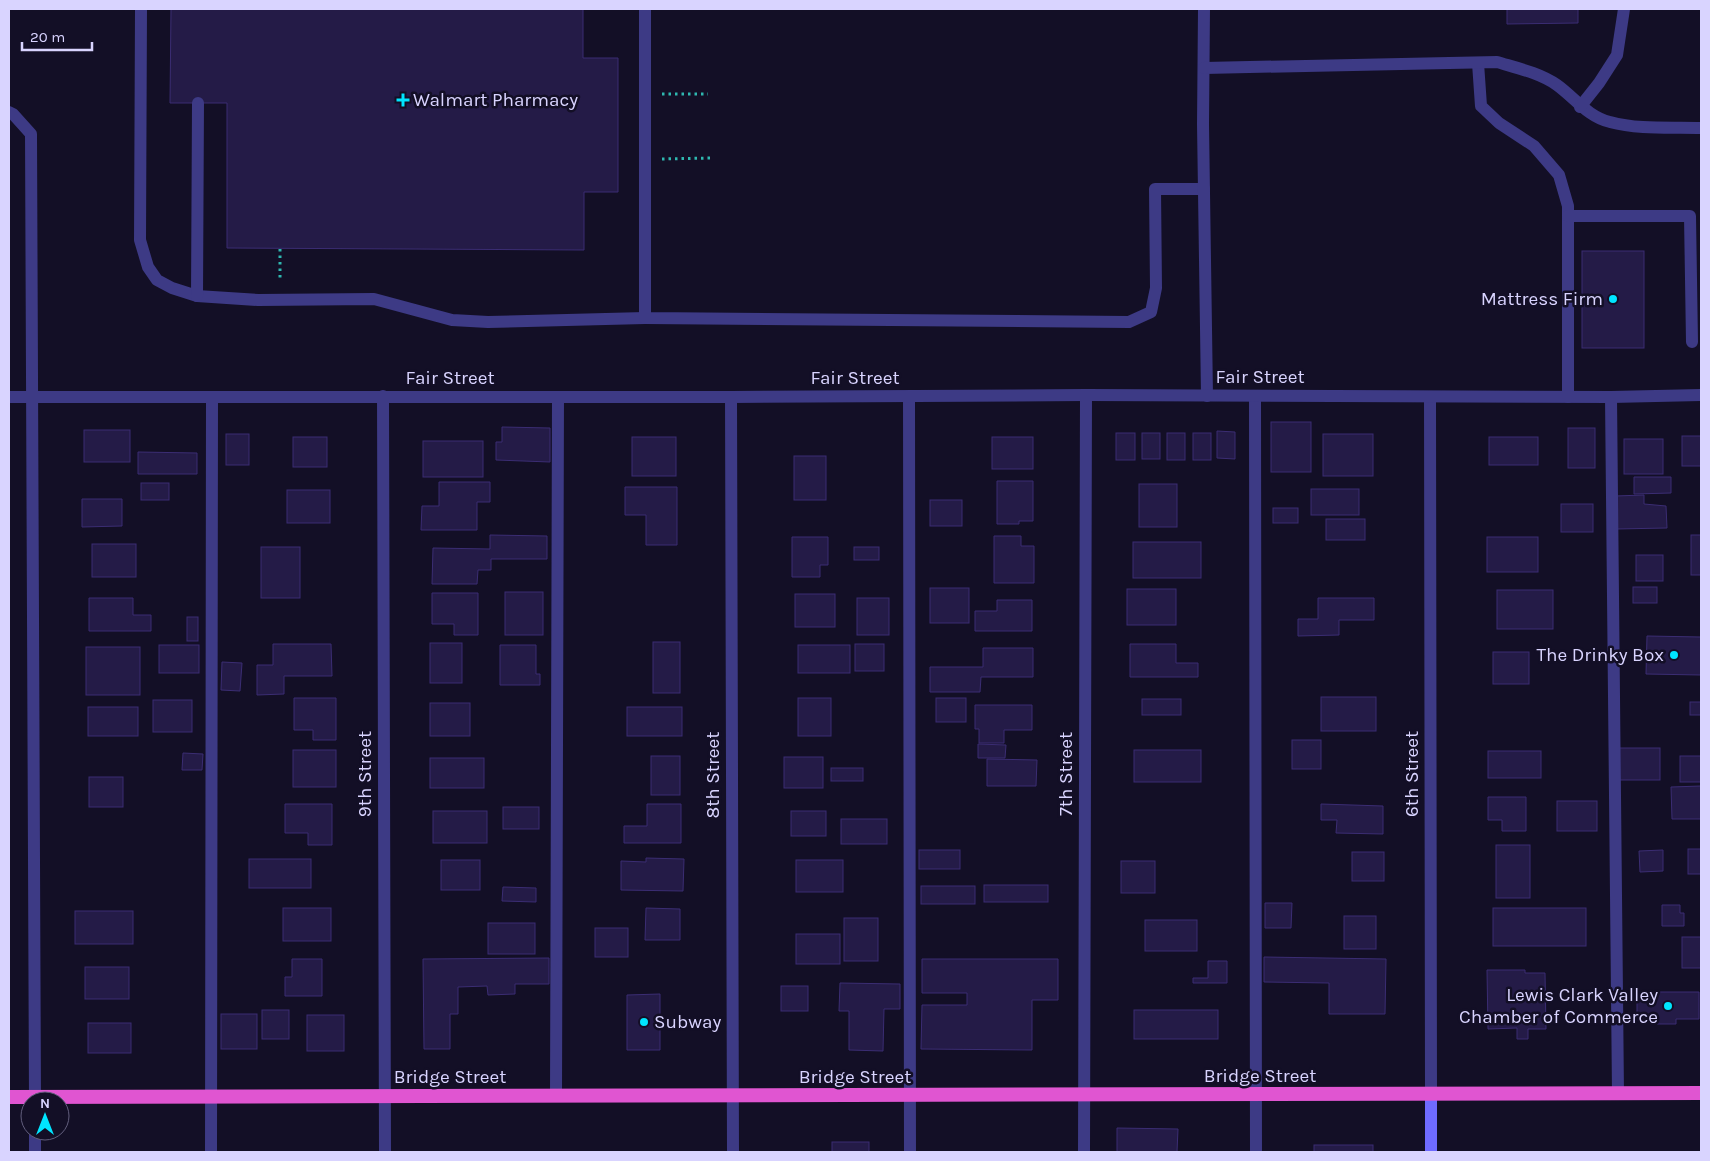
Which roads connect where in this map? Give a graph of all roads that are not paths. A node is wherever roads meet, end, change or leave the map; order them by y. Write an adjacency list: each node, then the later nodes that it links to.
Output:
1 (141, 9): 13 (street)
2 (644, 9): 14 (street)
3 (1204, 9): 6 (street)
4 (1624, 9): 8 (street)
5 (1478, 63): 6 (street); 8 (street); 12 (street)
6 (1204, 68): 11 (street)
7 (198, 103): 13 (street)
8 (1580, 107): 10 (street)
9 (9, 112): 23 (street)
10 (1701, 128)
11 (1204, 189): 14 (street); 20 (street)
12 (1568, 216): 15 (street); 28 (street)
13 (197, 296): 14 (street)
14 (644, 318)
15 (1692, 342)
16 (1701, 394): 29 (street, Fair Street)
17 (1086, 395): 19 (street, Fair Street); 20 (street, Fair Street); 31 (street, 7th Street)
18 (383, 396): 24 (street, Fair Street); 25 (street, Fair Street); 37 (street, 9th Street)
19 (910, 396): 26 (street, Fair Street); 35 (street)
20 (1207, 396): 21 (street, Fair Street)
21 (1255, 396): 27 (street, Fair Street); 32 (street)
22 (9, 397): 23 (street, Fair Street)
23 (32, 397): 24 (street, Fair Street); 30 (street)
24 (212, 397): 40 (street)
25 (558, 397): 26 (street, Fair Street); 38 (street)
26 (731, 397): 39 (street, 8th Street)
27 (1430, 397): 28 (street, Fair Street); 36 (street, 6th Street)
28 (1568, 397): 29 (street, Fair Street)
29 (1611, 397): 33 (street)
30 (35, 1091)
31 (1084, 1094): 32 (highway, Bridge Street); 35 (highway, Bridge Street); 46 (street, 7th Street)
32 (1256, 1094): 36 (highway, Bridge Street); 47 (street)
33 (1618, 1094): 34 (highway, Bridge Street); 36 (highway, Bridge Street)
34 (1701, 1094)
35 (910, 1095): 39 (highway, Bridge Street); 45 (street)
36 (1431, 1095): 48 (main road, 6th Street)
37 (385, 1096): 38 (highway, Bridge Street); 40 (highway, Bridge Street); 43 (street, 9th Street)
38 (556, 1096): 39 (highway, Bridge Street)
39 (732, 1096): 44 (street, 8th Street)
40 (212, 1097): 41 (highway, Bridge Street); 42 (street)
41 (70, 1099)
42 (211, 1152)
43 (385, 1152)
44 (733, 1152)
45 (910, 1152)
46 (1084, 1152)
47 (1256, 1152)
48 (1431, 1152)

